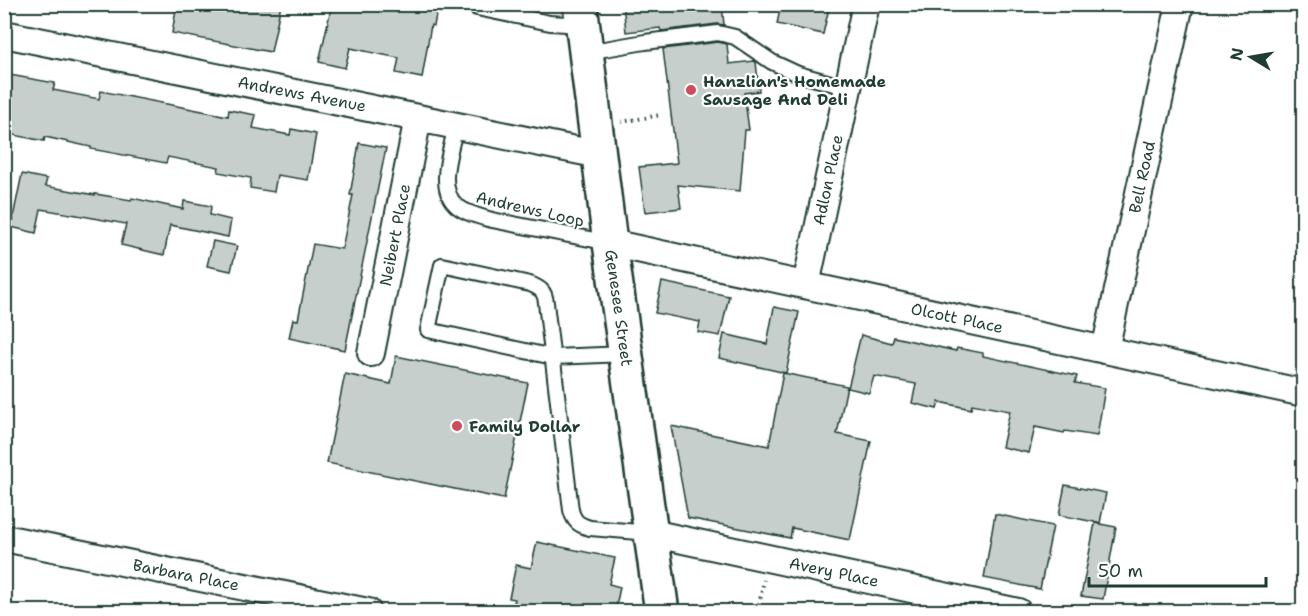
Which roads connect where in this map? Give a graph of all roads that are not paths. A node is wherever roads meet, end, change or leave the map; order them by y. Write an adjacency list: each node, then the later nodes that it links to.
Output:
1 (866, 4): 6 (street, Adlon Place)
2 (1180, 4): 12 (street, Bell Road)
3 (477, 8): 4 (lane)
4 (583, 27): 6 (lane); 9 (main road, Genesee Street)
5 (4, 34): 7 (street, Andrews Avenue)
6 (849, 88): 11 (street, Adlon Place)
7 (418, 118): 8 (street, Andrews Avenue); 13 (street, Neibert Place)
8 (456, 125): 9 (street, Andrews Avenue); 10 (lane, Andrews Loop)
9 (600, 154): 10 (main road, Genesee Street)
10 (610, 243): 11 (street, Olcott Place); 14 (main road, Genesee Street)
11 (806, 285): 12 (street, Olcott Place)
12 (1104, 350): 16 (street, Olcott Place)
13 (371, 353)
14 (626, 354): 15 (lane); 17 (main road, Genesee Street)
15 (553, 357): 15 (lane); 17 (lane)
16 (1304, 393)
17 (651, 533): 20 (main road, Genesee Street); 21 (street, Avery Place)
18 (4, 538): 19 (street, Barbara Place)
19 (368, 612)
20 (662, 612)
21 (1018, 612)

